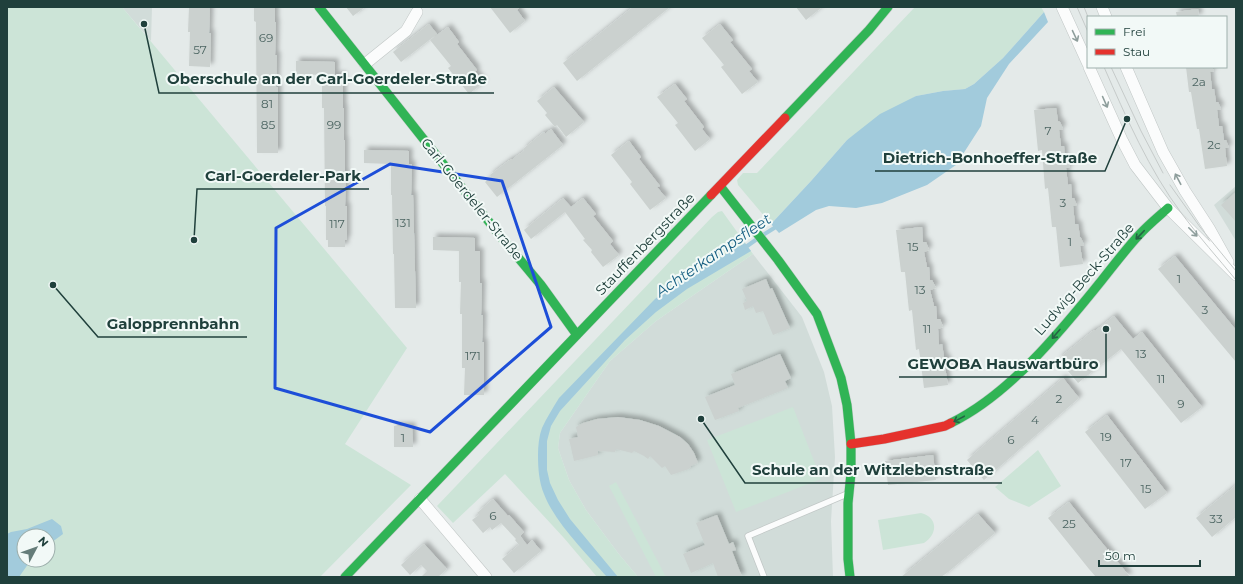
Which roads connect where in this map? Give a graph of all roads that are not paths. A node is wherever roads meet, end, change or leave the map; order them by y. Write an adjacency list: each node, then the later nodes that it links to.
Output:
1 (320, 7): 6 (street, Carl-Goerdeler-Straße)
2 (888, 7): 9 (street, Stauffenbergstraße)
3 (1062, 7): 5 (street, one-way to 5)
4 (417, 12): 6 (street)
5 (1087, 62)
6 (365, 64): 12 (street, Carl-Goerdeler-Straße)
7 (1090, 68): 10 (street, one-way to 10)
8 (1126, 68): 11 (street, one-way to 8)
9 (720, 186): 12 (street, Stauffenbergstraße); 13 (street)
10 (1168, 208): 11 (street, one-way to 11); 13 (street, Ludwig-Beck-Straße, one-way to 13)
11 (1235, 273)
12 (577, 335): 15 (street, Stauffenbergstraße)
13 (851, 444): 14 (street)
14 (849, 493): 18 (lane); 19 (street)
15 (420, 499): 16 (street, Stauffenbergstraße); 17 (street)
16 (345, 577)
17 (486, 577)
18 (764, 577)
19 (850, 577)

